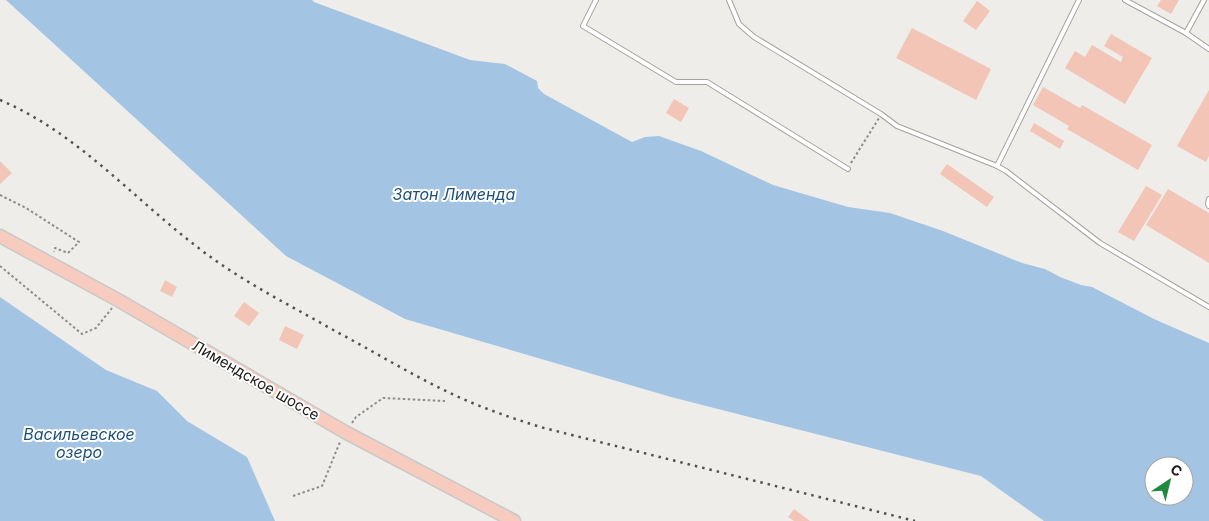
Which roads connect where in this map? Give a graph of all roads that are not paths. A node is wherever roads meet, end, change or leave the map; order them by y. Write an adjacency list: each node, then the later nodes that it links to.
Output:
1 (596, 0): 9 (lane)
2 (729, 0): 8 (lane)
3 (1079, 0): 8 (lane)
4 (1125, 0): 6 (lane)
5 (1204, 0): 6 (lane)
6 (1186, 33): 7 (lane)
7 (1209, 49)
8 (997, 166): 13 (lane)
9 (848, 170)
10 (1209, 199): 11 (lane)
11 (1209, 206)
12 (0, 236): 14 (main road, Лимендское шоссе)
13 (1209, 307)
14 (514, 521)

